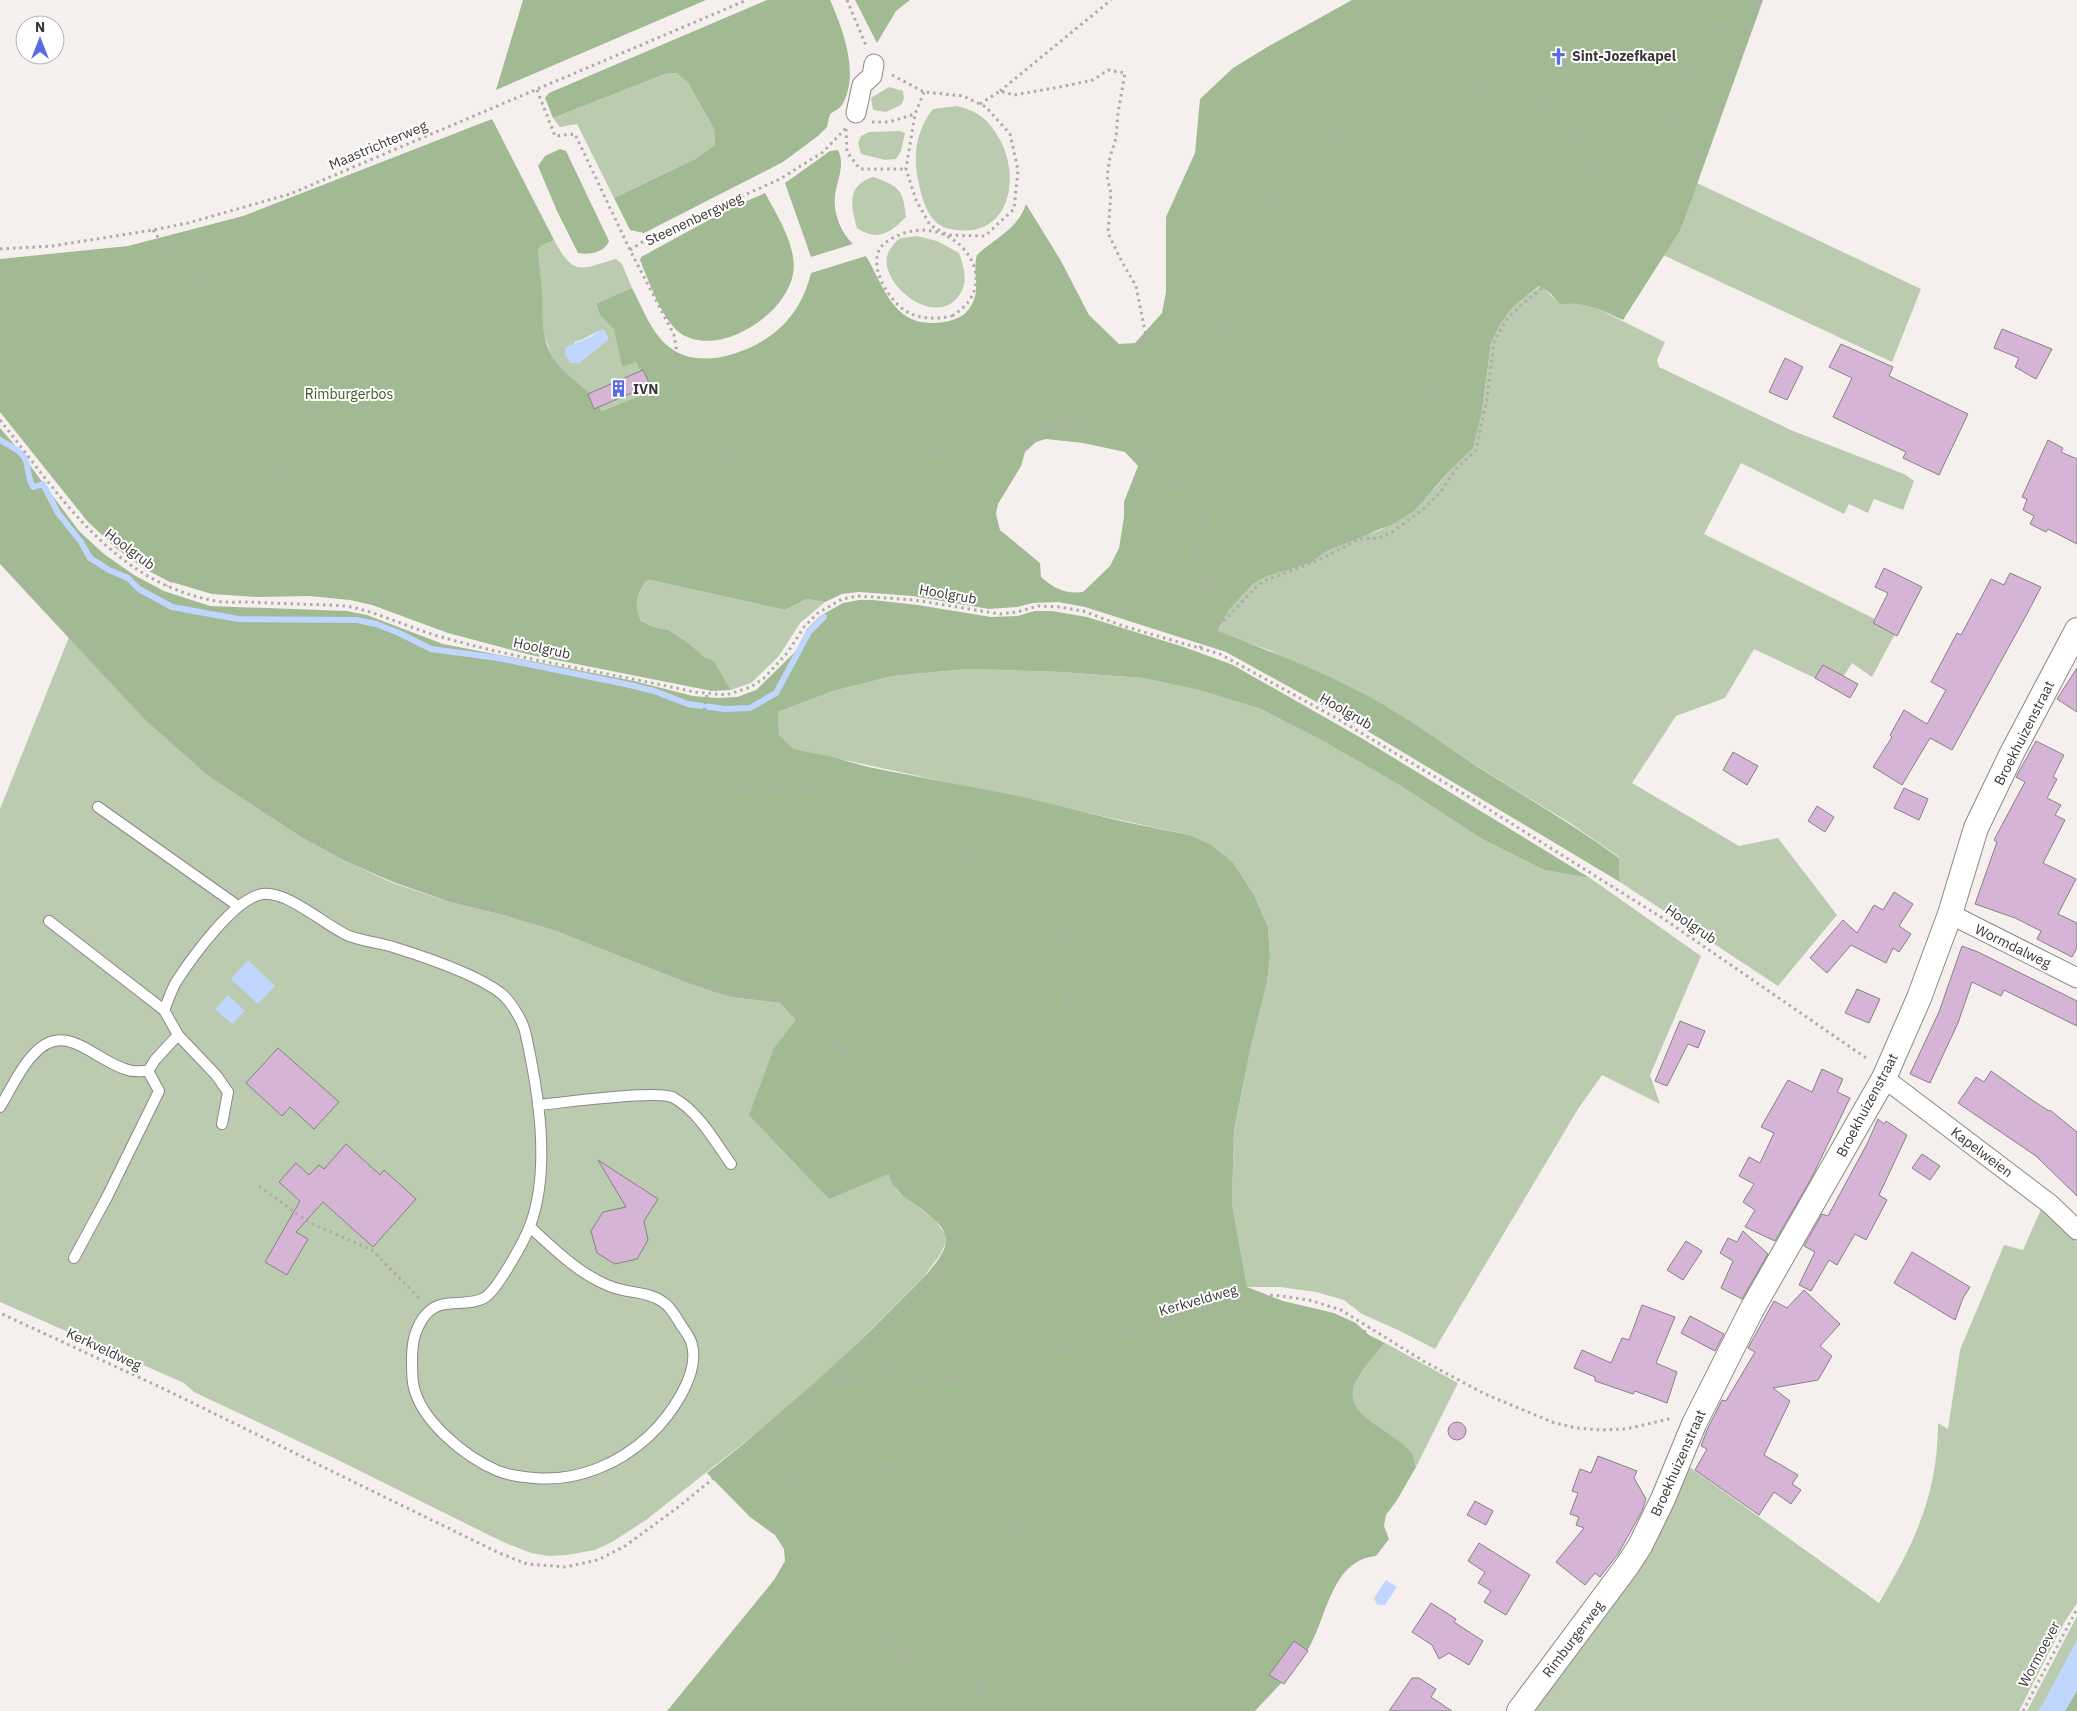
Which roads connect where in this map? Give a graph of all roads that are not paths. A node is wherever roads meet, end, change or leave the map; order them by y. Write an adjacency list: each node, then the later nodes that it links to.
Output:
1 (874, 64): 2 (street)
2 (851, 121)
3 (2077, 630): 6 (street, Broekhuizenstraat)
4 (98, 807): 5 (lane)
5 (238, 906): 9 (lane); 13 (lane)
6 (1950, 914): 8 (street, Wormdalweg); 12 (street, Broekhuizenstraat)
7 (49, 921): 9 (lane)
8 (2077, 978)
9 (164, 1010): 10 (lane)
10 (178, 1035): 11 (lane); 15 (lane)
11 (148, 1071): 14 (lane); 19 (lane)
12 (1884, 1078): 18 (street, Kapelweien); 20 (street, Broekhuizenstraat)
13 (538, 1105): 16 (lane); 17 (lane)
14 (0, 1107)
15 (222, 1124)
16 (731, 1164)
17 (530, 1227): 17 (lane)
18 (2077, 1230)
19 (74, 1258)
20 (1627, 1566): 21 (street, Rimburgerweg)
21 (1519, 1711)

